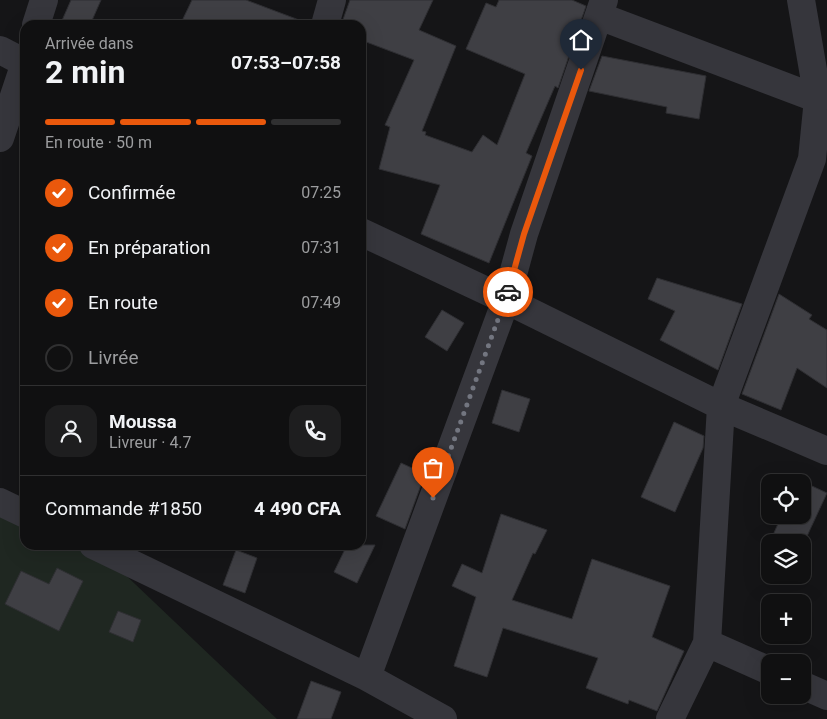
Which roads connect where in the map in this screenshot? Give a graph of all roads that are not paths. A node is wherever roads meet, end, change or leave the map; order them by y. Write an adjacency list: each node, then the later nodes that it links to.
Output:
1 (44, 0): 5 (street)
2 (332, 0): 6 (street)
3 (801, 0): 10 (street)
4 (602, 8): 10 (street); 14 (street)
5 (38, 20)
6 (326, 20)
7 (0, 50): 8 (street)
8 (20, 60)
9 (20, 78): 11 (street)
10 (823, 94): 12 (street)
11 (0, 138)
12 (819, 161): 15 (street)
13 (366, 234): 14 (street)
14 (506, 300): 15 (street); 23 (street)
15 (721, 406): 16 (street); 21 (street)
16 (827, 452)
17 (0, 502): 18 (street)
18 (20, 512)
19 (116, 550): 20 (street)
20 (135, 554): 23 (street)
21 (707, 643): 22 (street); 27 (street)
22 (761, 667)
23 (367, 677): 26 (street)
24 (811, 689): 25 (street)
25 (827, 696)
26 (443, 719)
27 (670, 719)

